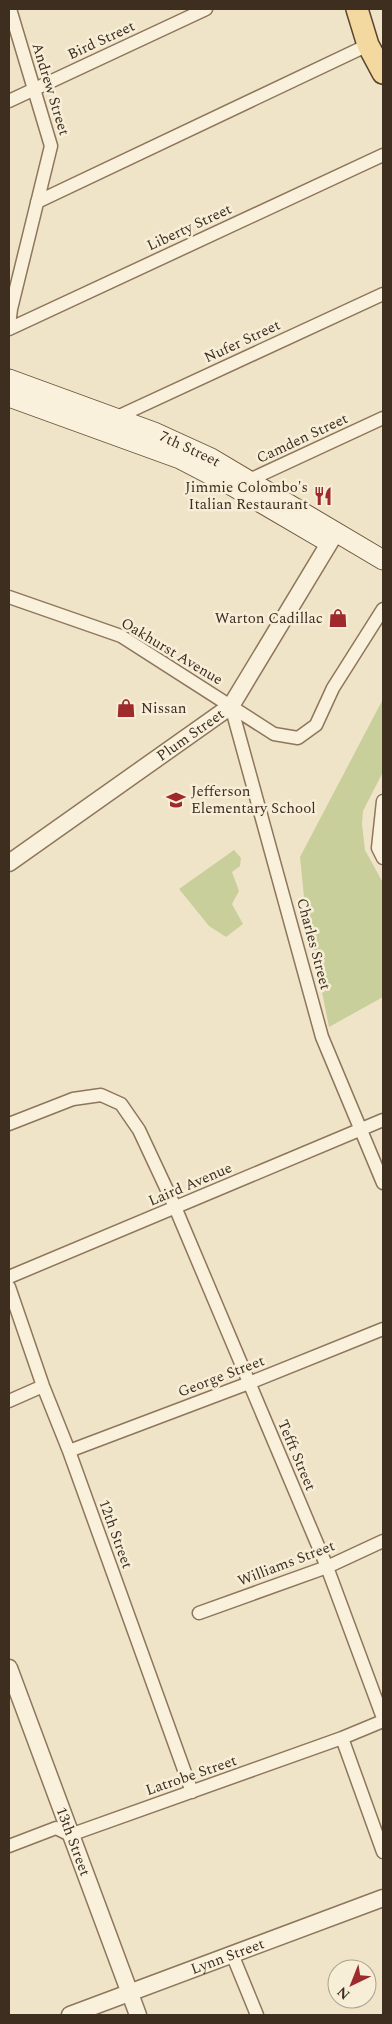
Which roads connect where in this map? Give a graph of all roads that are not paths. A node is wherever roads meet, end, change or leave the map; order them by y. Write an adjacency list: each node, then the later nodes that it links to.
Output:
1 (10, 9): 6 (street, Andrew Street)
2 (206, 9): 6 (street, Bird Street)
3 (357, 9): 4 (main road)
4 (368, 45): 5 (main road); 9 (street)
5 (383, 73)
6 (33, 89): 7 (street, Bird Street); 9 (street, Andrew Street)
7 (9, 101)
8 (383, 155): 12 (street, Liberty Street)
9 (37, 202): 11 (street, Andrew Street)
10 (383, 294): 15 (street, Nufer Street)
11 (9, 324)
12 (9, 329)
13 (9, 379): 15 (main road, 7th Street)
14 (9, 397): 17 (main road, 7th Street)
15 (115, 418): 17 (main road, 7th Street)
16 (383, 418): 17 (street, Camden Street)
17 (242, 483): 18 (main road, 7th Street)
18 (333, 537): 19 (main road, 7th Street); 20 (main road, 7th Street); 23 (street, Plum Street)
19 (383, 560)
20 (383, 573)
21 (9, 597): 23 (street, Oakhurst Avenue)
22 (383, 609): 23 (street, Oakhurst Avenue)
23 (231, 706): 27 (street, Plum Street); 30 (street, Charles Street)
24 (383, 802): 25 (street)
25 (382, 821): 26 (street)
26 (383, 858)
27 (9, 864)
28 (383, 1120): 30 (street, Laird Avenue)
29 (9, 1124): 32 (street, Tefft Street)
30 (361, 1130): 31 (street, Charles Street); 32 (street, Laird Avenue)
31 (383, 1183)
32 (176, 1207): 33 (street, Laird Avenue); 36 (street, Tefft Street)
33 (9, 1278)
34 (9, 1287): 37 (street, 12th Street)
35 (383, 1329): 36 (street, George Street)
36 (249, 1383): 39 (street, George Street); 41 (street, Tefft Street)
37 (43, 1386): 38 (street); 39 (street, 12th Street)
38 (9, 1401)
39 (69, 1451): 46 (street, 12th Street)
40 (383, 1541): 41 (street, Williams Street)
41 (327, 1567): 42 (street, Williams Street); 44 (street, Tefft Street)
42 (199, 1613)
43 (9, 1668): 47 (street, 13th Street)
44 (383, 1719): 45 (street, Latrobe Street)
45 (342, 1738): 46 (street, Latrobe Street); 49 (street)
46 (192, 1792): 47 (street, Latrobe Street)
47 (70, 1834): 48 (street, Latrobe Street); 52 (street, 13th Street)
48 (9, 1846)
49 (383, 1852)
50 (383, 1898): 51 (street, Lynn Street)
51 (232, 1954): 52 (street, Lynn Street); 55 (street)
52 (129, 1992): 53 (street, Lynn Street); 54 (street, 13th Street)
53 (70, 2015)
54 (138, 2015)
55 (257, 2015)

